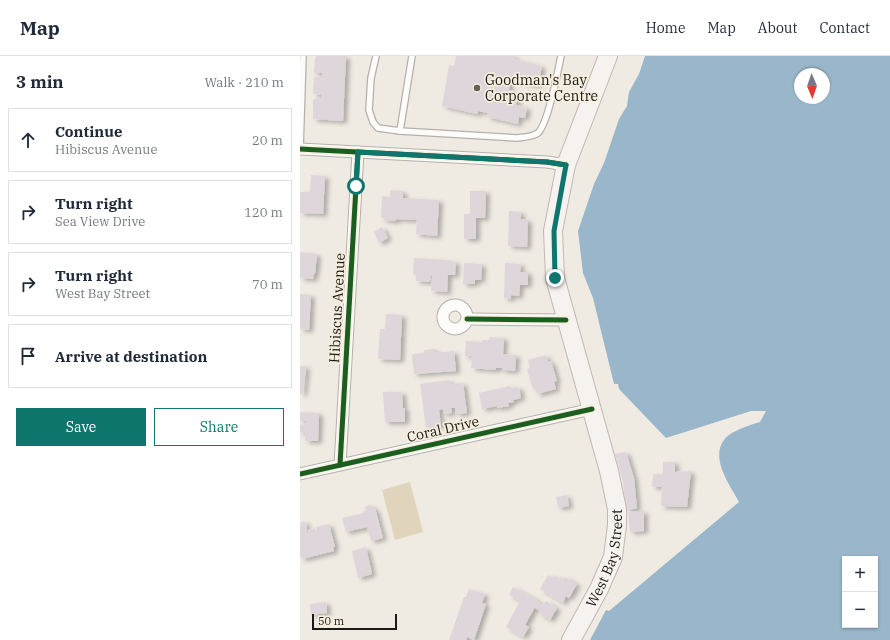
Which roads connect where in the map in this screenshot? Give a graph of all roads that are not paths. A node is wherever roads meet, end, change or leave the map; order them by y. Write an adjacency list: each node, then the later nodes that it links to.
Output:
1 (303, 56): 7 (lane)
2 (376, 56): 6 (lane)
3 (412, 56): 6 (lane)
4 (561, 56): 6 (lane)
5 (608, 56): 9 (main road, West Bay Street)
6 (400, 131)
7 (300, 149): 8 (street)
8 (358, 152): 9 (street); 13 (street, Hibiscus Avenue)
9 (566, 165): 11 (main road, West Bay Street)
10 (467, 319): 11 (street)
11 (566, 320): 12 (main road, West Bay Street)
12 (592, 409): 13 (street, Coral Drive); 15 (main road, West Bay Street)
13 (340, 465): 14 (street, Coral Drive)
14 (300, 474)
15 (571, 640)

